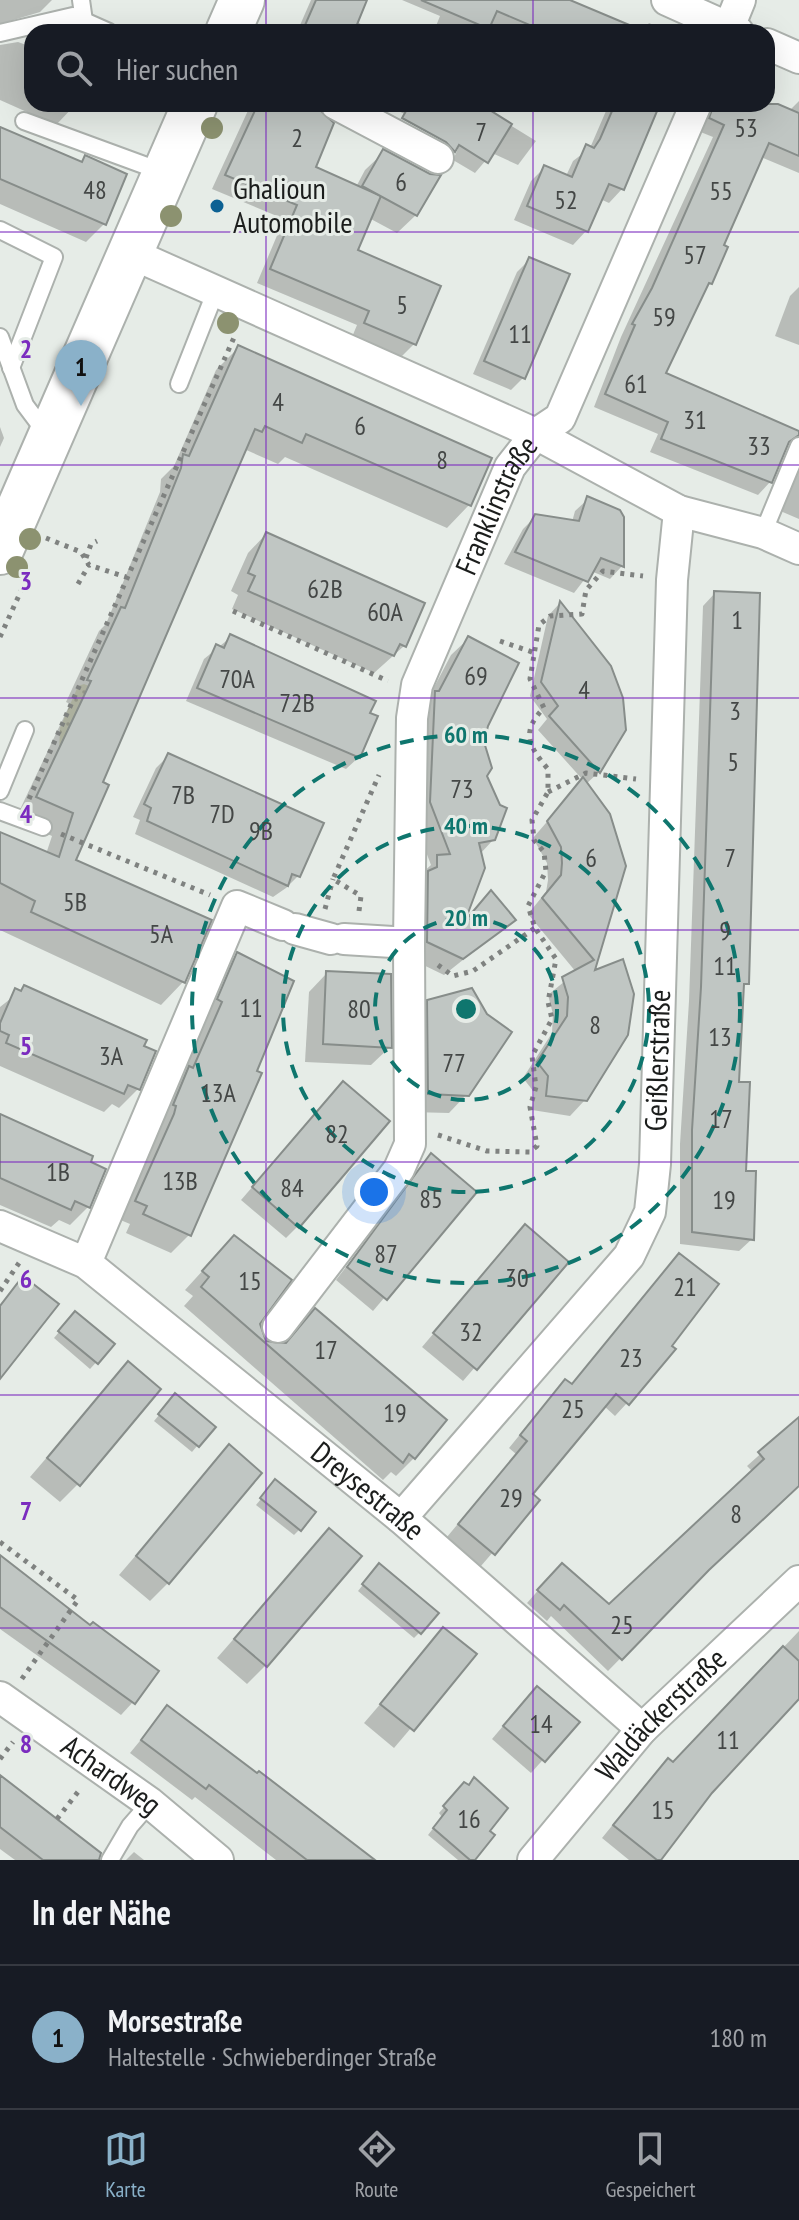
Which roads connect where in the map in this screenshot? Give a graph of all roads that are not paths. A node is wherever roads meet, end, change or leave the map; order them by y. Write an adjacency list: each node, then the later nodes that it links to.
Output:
1 (81, 0): 5 (lane)
2 (242, 0): 8 (main road)
3 (667, 0): 9 (street)
4 (740, 0): 10 (street)
5 (84, 21): 6 (lane); 7 (lane)
6 (39, 24)
7 (91, 24)
8 (232, 24)
9 (717, 24)
10 (733, 24)
11 (24, 27): 12 (lane)
12 (0, 33)
13 (775, 48): 14 (street)
14 (799, 58)
15 (192, 112): 20 (main road)
16 (351, 112): 19 (street)
17 (693, 112): 27 (street, Franklinstraße)
18 (24, 121): 20 (lane)
19 (438, 158)
20 (165, 173): 22 (main road)
21 (0, 230): 25 (lane)
22 (130, 253): 23 (street); 28 (main road)
23 (215, 293): 26 (lane); 27 (street)
24 (0, 337): 25 (lane)
25 (11, 368): 28 (lane)
26 (179, 384)
27 (536, 434): 30 (street); 38 (street, Franklinstraße)
28 (49, 438): 33 (main road)
29 (799, 446): 31 (lane)
30 (679, 511): 31 (street); 42 (street, Geißlerstraße)
31 (763, 533): 32 (street)
32 (799, 549)
33 (0, 552)
34 (25, 730): 35 (lane)
35 (0, 791)
36 (0, 811): 37 (lane)
37 (43, 827)
38 (409, 944): 40 (street); 41 (street, Franklinstraße)
39 (0, 1226): 40 (street, Dreysestraße)
40 (86, 1263): 42 (street, Dreysestraße)
41 (278, 1327)
42 (401, 1518): 45 (street, Dreysestraße)
43 (799, 1581): 45 (street, Waldäckerstraße)
44 (6, 1701): 46 (street, Achardweg)
45 (642, 1729): 49 (street, Waldäckerstraße)
46 (150, 1803): 47 (lane); 48 (street, Achardweg)
47 (110, 1860)
48 (218, 1860)
49 (533, 1860)

